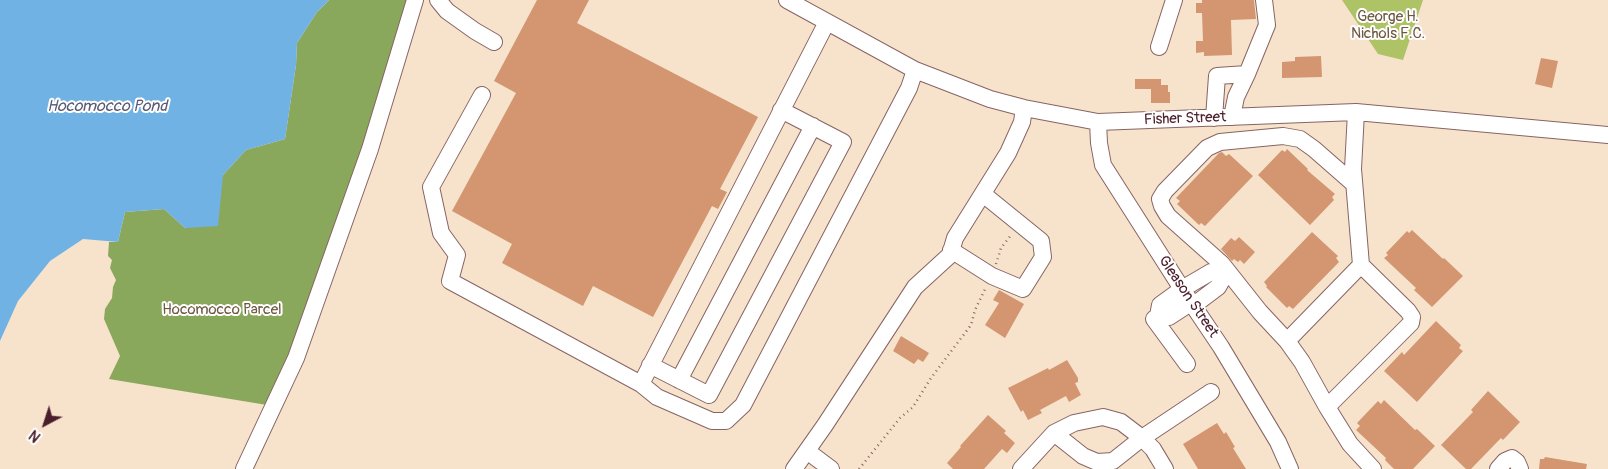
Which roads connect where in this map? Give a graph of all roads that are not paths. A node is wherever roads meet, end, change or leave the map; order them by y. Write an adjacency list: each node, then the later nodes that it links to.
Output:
1 (415, 0): 36 (street)
2 (438, 0): 7 (street)
3 (787, 0): 6 (street, Fisher Street)
4 (1174, 0): 8 (street)
5 (1264, 0): 10 (street)
6 (827, 22): 9 (street, Fisher Street); 13 (street)
7 (494, 42)
8 (1159, 47)
9 (915, 70): 12 (street, Fisher Street); 30 (street)
10 (1247, 74): 15 (street); 16 (street)
11 (482, 94): 30 (street)
12 (1024, 108): 17 (street, Fisher Street); 21 (street)
13 (781, 110): 18 (street); 28 (street)
14 (1356, 112): 15 (street, Fisher Street); 19 (street, Fisher Street); 20 (street)
15 (1232, 117): 16 (street, Fisher Street)
16 (1214, 118): 17 (street, Fisher Street)
17 (1098, 122): 25 (street, Gleason Street)
18 (813, 126): 29 (street); 29 (street)
19 (1608, 135)
20 (1354, 184): 23 (street); 24 (street)
21 (983, 194): 22 (street); 22 (street)
22 (951, 250): 35 (street)
23 (1361, 265): 26 (street); 32 (street)
24 (1228, 271): 25 (street); 26 (street)
25 (1189, 298): 27 (street); 41 (street, Gleason Street)
26 (1287, 341): 32 (street)
27 (1187, 364)
28 (650, 366): 29 (street); 30 (street)
29 (679, 380)
30 (641, 384)
31 (1211, 392): 34 (street)
32 (1328, 407): 42 (street)
33 (1054, 433): 34 (street); 34 (street); 39 (street)
34 (1142, 438): 40 (street)
35 (807, 451): 37 (street); 38 (street)
36 (244, 469)
37 (794, 469)
38 (831, 469)
39 (1021, 469)
40 (1165, 469)
41 (1290, 469)
42 (1373, 469)
43 (1498, 469): 44 (street)
44 (1520, 469)

